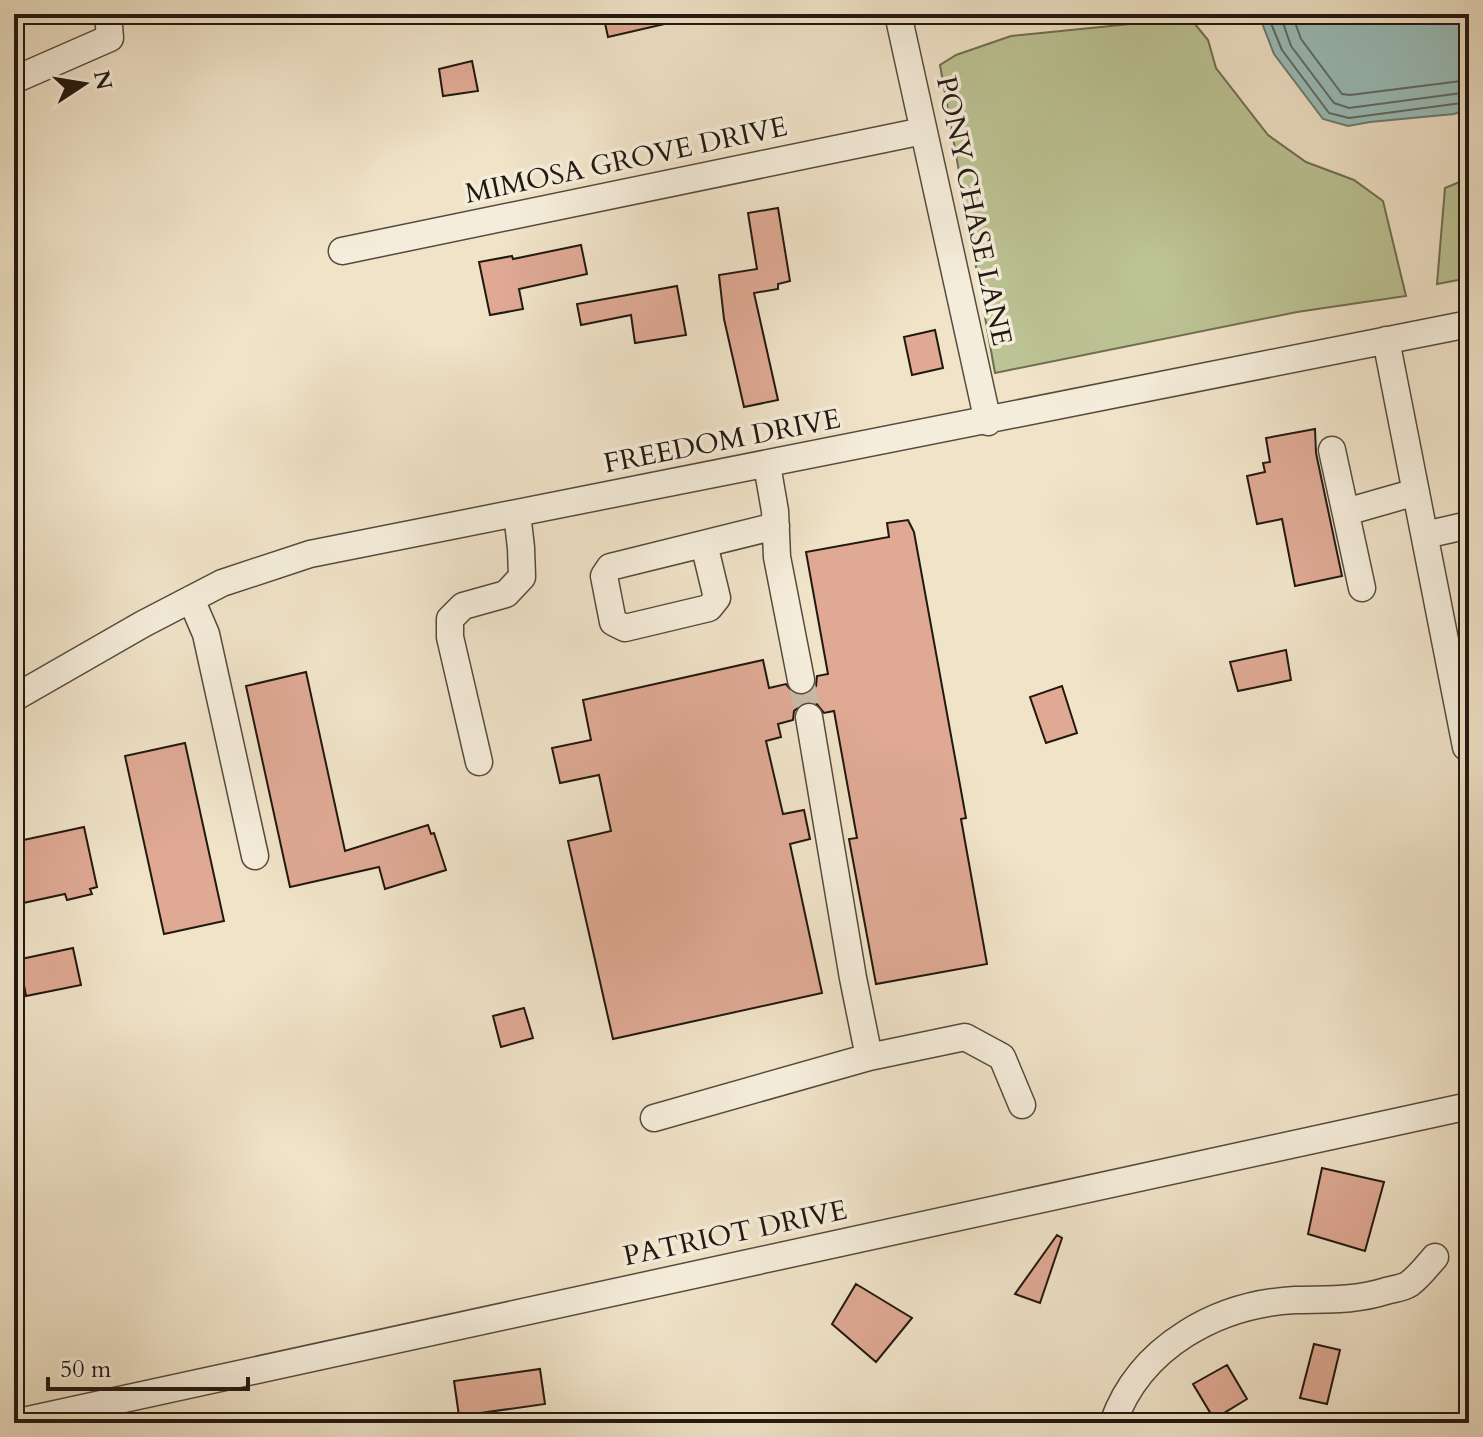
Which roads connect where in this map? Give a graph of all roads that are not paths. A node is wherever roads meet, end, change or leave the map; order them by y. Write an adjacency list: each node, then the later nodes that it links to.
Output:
1 (108, 14): 3 (street)
2 (898, 14): 4 (street, PONY CHASE LANE)
3 (14, 80)
4 (923, 131): 5 (street, MIMOSA GROVE DRIVE); 8 (street, PONY CHASE LANE)
5 (342, 251)
6 (1469, 324): 7 (street, FREEDOM DRIVE)
7 (1386, 340): 8 (street, FREEDOM DRIVE); 11 (street)
8 (988, 422): 10 (street, FREEDOM DRIVE)
9 (1332, 450): 12 (street)
10 (767, 465): 13 (street, FREEDOM DRIVE); 15 (street)
11 (1416, 492): 12 (street); 16 (street)
12 (1346, 512): 18 (street)
13 (517, 513): 19 (street, FREEDOM DRIVE); 24 (street)
14 (1469, 525): 16 (street)
15 (776, 526): 17 (street); 20 (street)
16 (1425, 535): 23 (street)
17 (704, 544)
18 (1362, 588)
19 (191, 599): 21 (street, FREEDOM DRIVE); 25 (street)
20 (801, 680)
21 (14, 698)
22 (809, 717): 26 (street)
23 (1466, 747)
24 (479, 762)
25 (255, 856)
26 (869, 1057): 27 (street); 29 (street)
27 (1022, 1105)
28 (1469, 1106): 31 (street, PATRIOT DRIVE)
29 (654, 1118)
30 (1435, 1257): 32 (street)
31 (14, 1423)
32 (1113, 1423)

